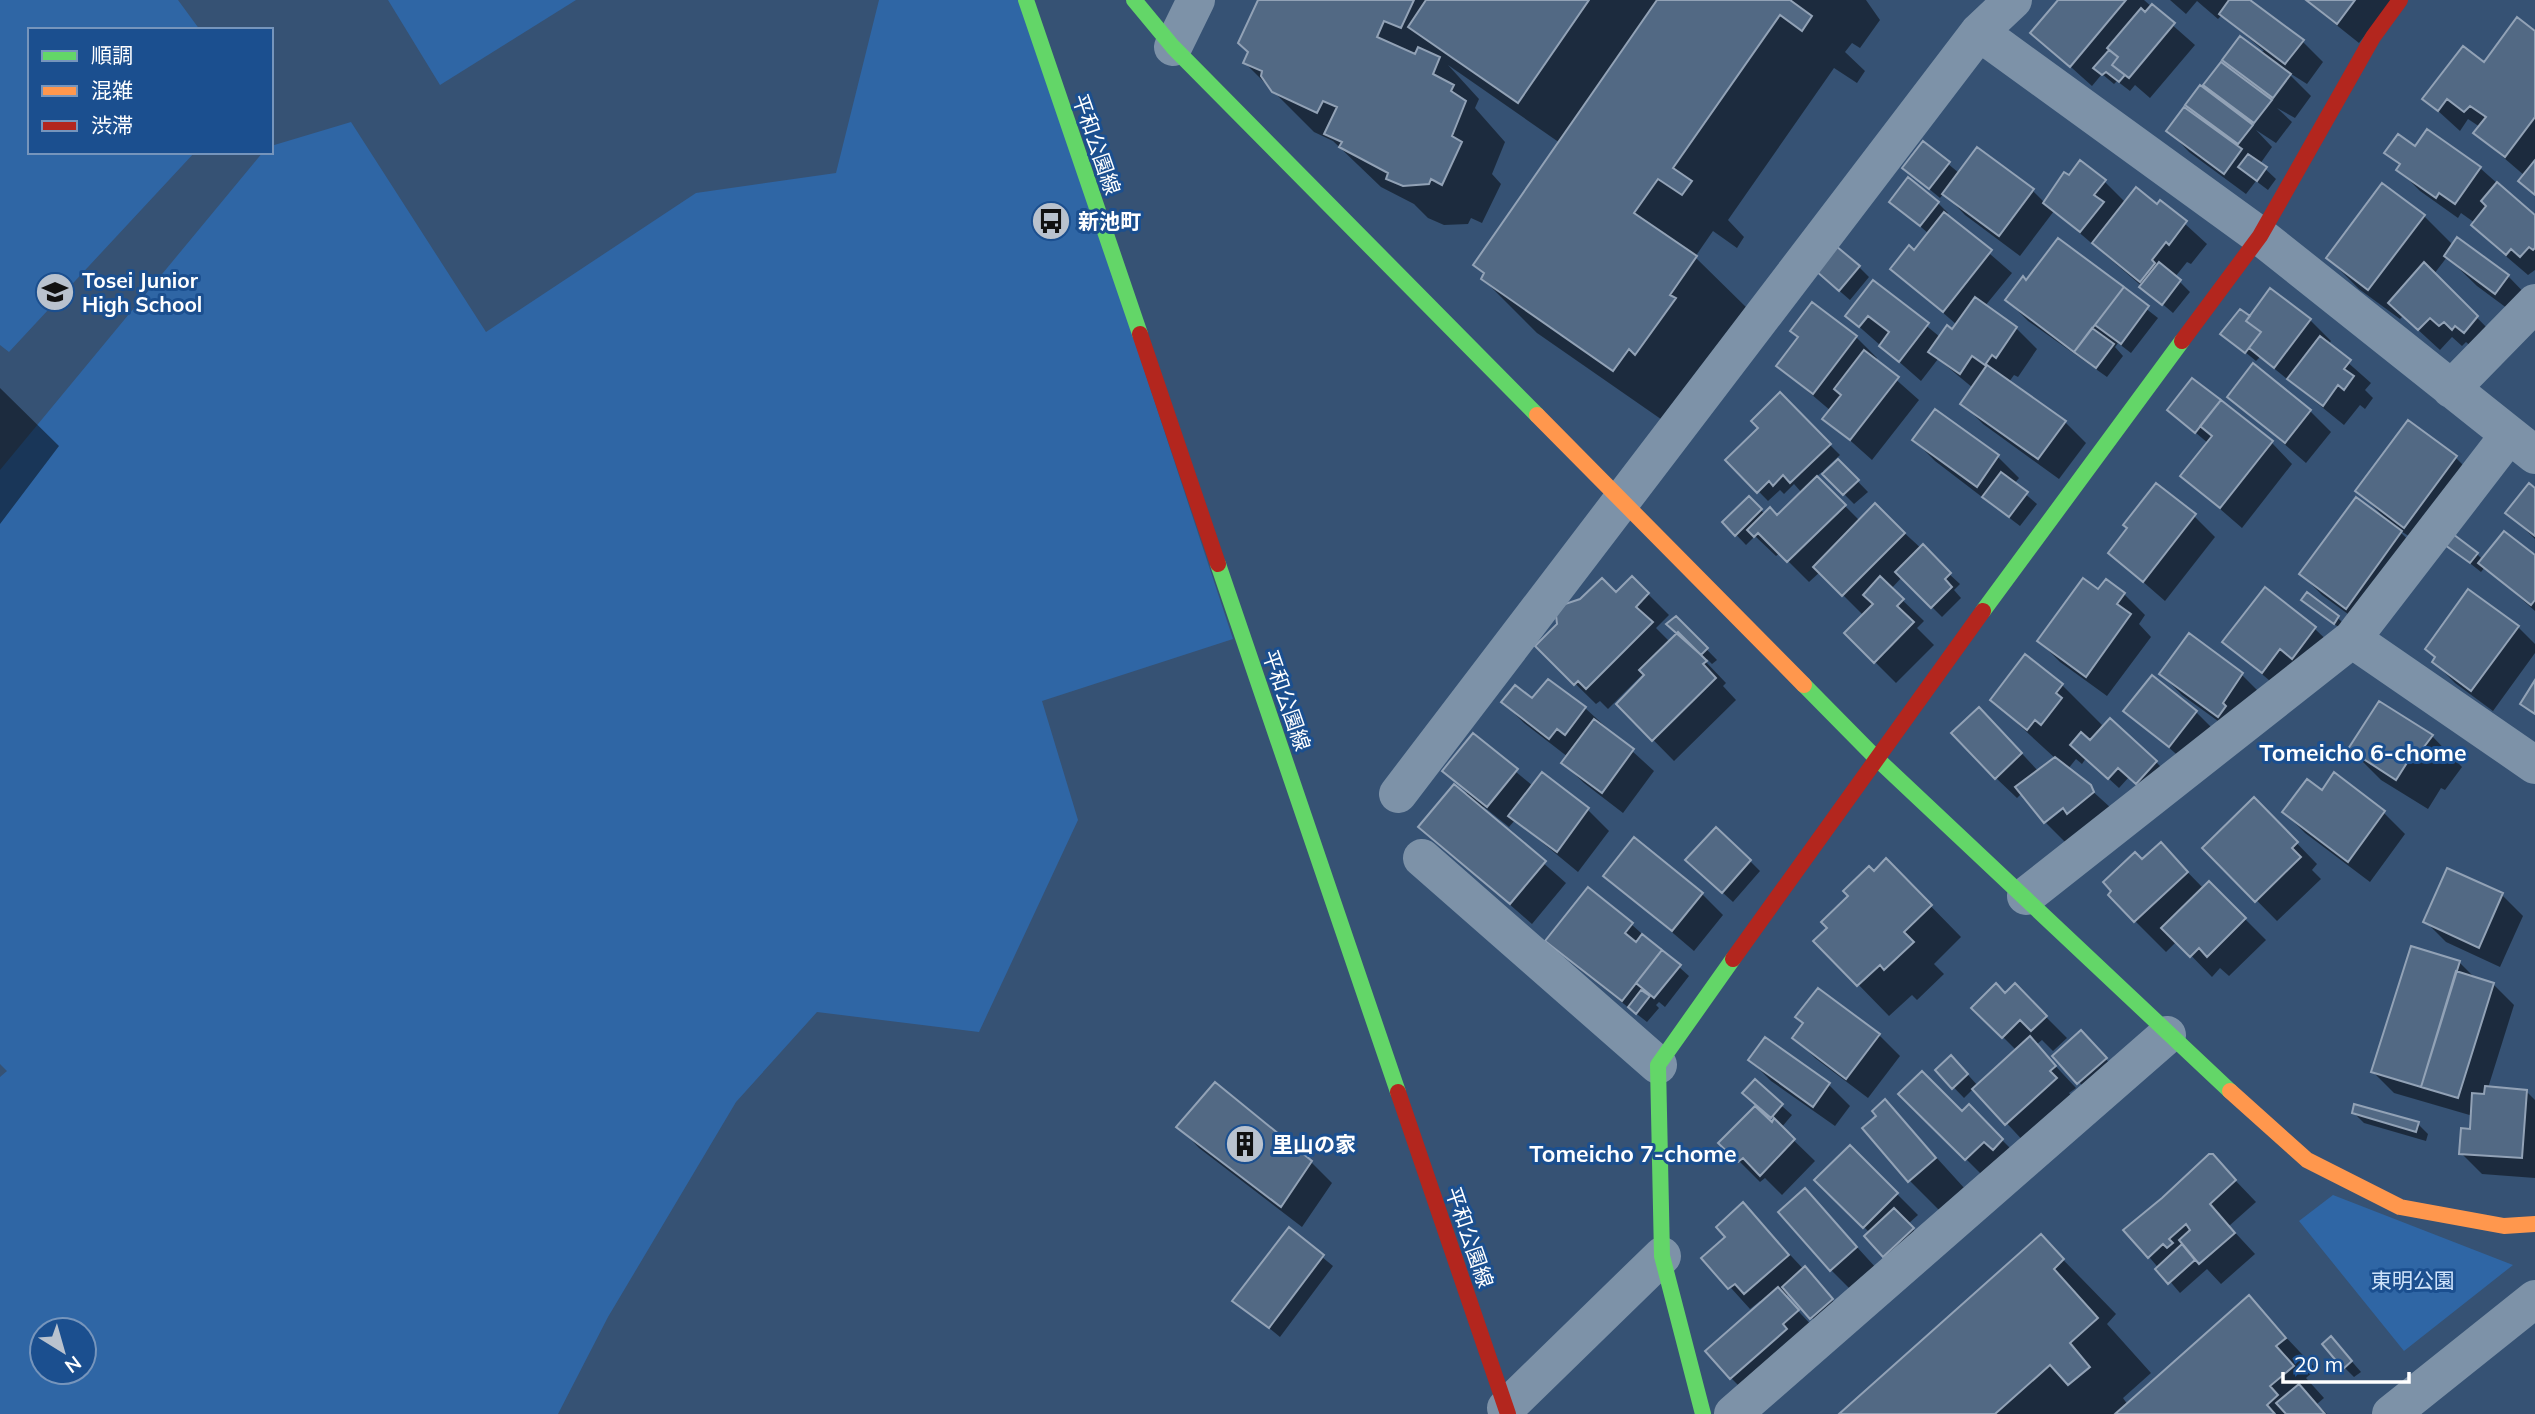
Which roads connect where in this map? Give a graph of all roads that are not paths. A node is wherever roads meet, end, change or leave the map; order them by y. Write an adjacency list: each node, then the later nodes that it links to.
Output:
1 (1026, 0): 24 (street, 平和公園線)
2 (1134, 0): 7 (street)
3 (1196, 0): 7 (street)
4 (2013, 0): 6 (street)
5 (2400, 0): 8 (street)
6 (1979, 32): 8 (street); 12 (street)
7 (1172, 47): 12 (street)
8 (2259, 236): 10 (street); 14 (street)
9 (2535, 303): 10 (street)
10 (2451, 389): 11 (street)
11 (2522, 445): 13 (street)
12 (1623, 499): 14 (street); 16 (street)
13 (2352, 639): 15 (street); 18 (street)
14 (1875, 757): 18 (street); 20 (street)
15 (2535, 765)
16 (1398, 794)
17 (1422, 858): 20 (street)
18 (2026, 896): 19 (street)
19 (2167, 1035): 21 (street); 26 (street)
20 (1658, 1065): 22 (street)
21 (2535, 1224)
22 (1662, 1256): 24 (street); 25 (street)
23 (2535, 1299): 27 (street)
24 (1507, 1411)
25 (1703, 1414)
26 (1733, 1414)
27 (2391, 1414)

